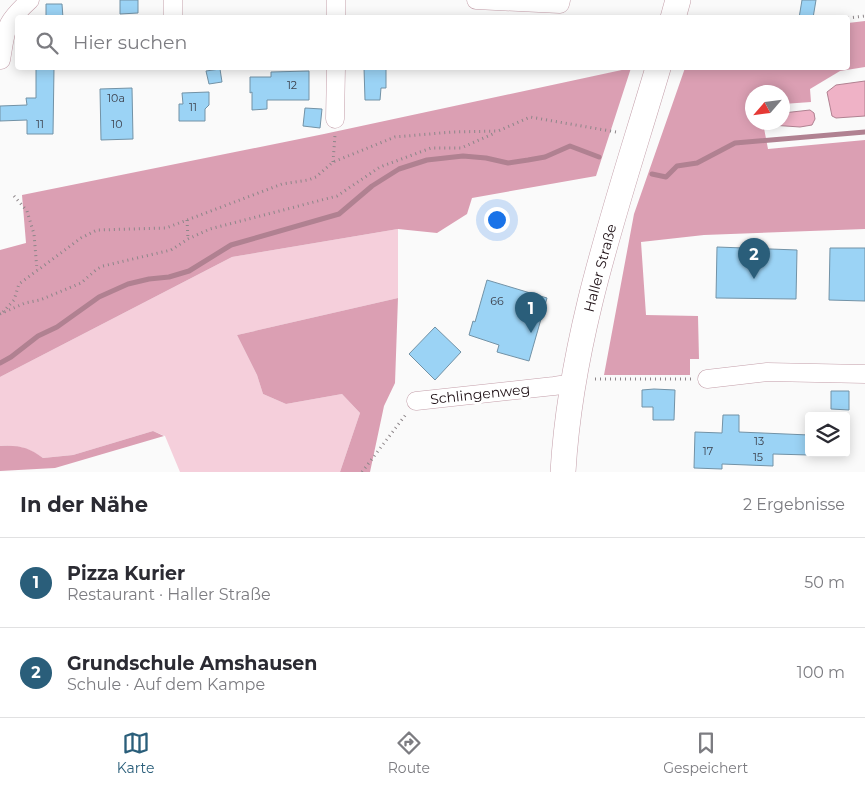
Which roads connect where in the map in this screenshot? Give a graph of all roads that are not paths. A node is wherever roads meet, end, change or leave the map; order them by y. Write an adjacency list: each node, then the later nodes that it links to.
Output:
1 (30, 0): 10 (street)
2 (173, 0): 7 (street)
3 (336, 0): 8 (street)
4 (476, 0): 5 (street)
5 (561, 0)
6 (678, 0): 9 (main road)
7 (173, 15)
8 (336, 15)
9 (674, 15)
10 (1, 60)
11 (336, 70): 13 (street)
12 (657, 70): 16 (main road, Haller Straße)
13 (335, 119)
14 (865, 374): 15 (street)
15 (707, 379)
16 (584, 381): 17 (street, Schlingenweg); 18 (main road, Haller Straße)
17 (416, 401)
18 (563, 472)

